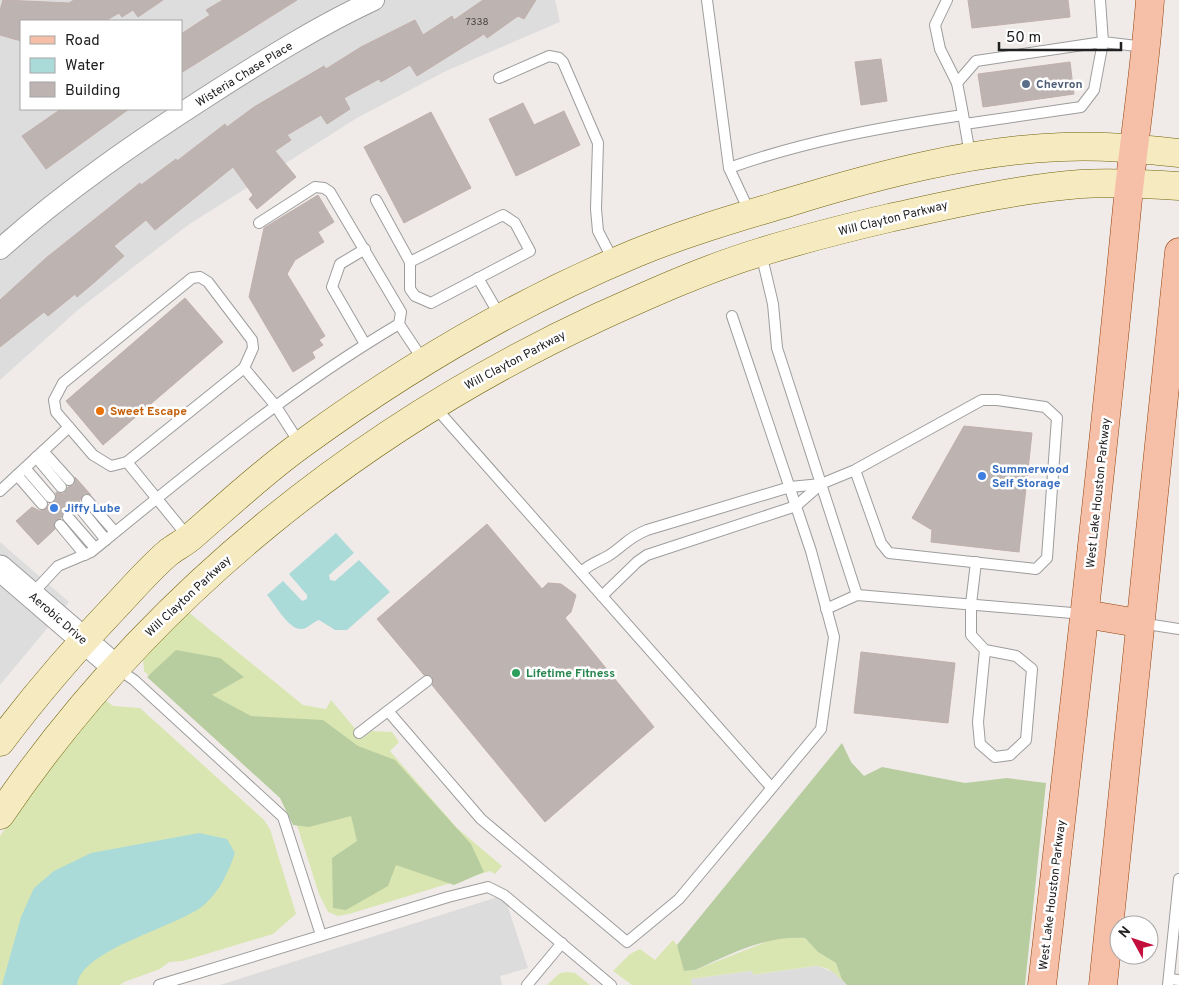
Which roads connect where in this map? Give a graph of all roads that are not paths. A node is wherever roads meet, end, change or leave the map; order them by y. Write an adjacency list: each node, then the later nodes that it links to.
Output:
1 (374, 0): 20 (street, Wisteria Chase Place)
2 (707, 0): 14 (lane)
3 (947, 0): 9 (lane)
4 (1100, 0): 6 (lane)
5 (1150, 0): 7 (main road, West Lake Houston Parkway)
6 (1103, 42): 7 (lane); 9 (lane); 10 (lane)
7 (1147, 47): 11 (main road, West Lake Houston Parkway)
8 (499, 78): 25 (lane)
9 (957, 83): 10 (lane)
10 (964, 120): 13 (lane); 14 (lane)
11 (1133, 148): 12 (main road); 13 (main road); 15 (main road, West Lake Houston Parkway)
12 (1179, 153)
13 (971, 158): 18 (main road)
14 (729, 168): 18 (lane)
15 (1129, 183): 16 (main road, Will Clayton Parkway); 22 (main road, Will Clayton Parkway); 64 (main road, West Lake Houston Parkway)
16 (1179, 186)
17 (376, 200): 24 (lane)
18 (750, 214): 22 (main road); 25 (main road)
19 (259, 223): 21 (lane)
20 (0, 249)
21 (365, 250): 29 (lane); 30 (lane)
22 (760, 252): 34 (main road, Will Clayton Parkway); 42 (lane)
23 (1179, 252): 65 (main road)
24 (410, 262): 26 (lane); 26 (lane)
25 (615, 263): 28 (main road)
26 (478, 278): 28 (lane)
27 (732, 316): 43 (lane)
28 (501, 318): 31 (main road)
29 (399, 324): 30 (lane); 31 (lane)
30 (365, 344): 33 (lane)
31 (424, 362): 36 (main road)
32 (244, 368): 33 (lane); 35 (lane); 38 (lane)
33 (275, 405): 36 (lane); 46 (lane)
34 (433, 405): 58 (lane); 69 (main road, Will Clayton Parkway)
35 (68, 427): 37 (lane); 38 (lane)
36 (300, 445): 52 (main road)
37 (40, 454): 40 (lane); 41 (lane)
38 (127, 462): 46 (lane)
39 (855, 470): 42 (lane); 56 (lane); 56 (lane)
40 (21, 472): 44 (lane); 45 (lane); 47 (lane)
41 (65, 484)
42 (820, 484): 43 (lane); 48 (lane); 60 (lane)
43 (790, 487): 48 (lane); 58 (lane)
44 (0, 491)
45 (50, 497)
46 (157, 498): 51 (lane); 52 (lane)
47 (42, 504)
48 (796, 506): 61 (lane); 63 (lane)
49 (68, 517): 54 (lane)
50 (60, 525): 55 (lane)
51 (115, 532): 53 (lane); 53 (lane)
52 (190, 538): 67 (main road)
53 (106, 540): 54 (lane)
54 (95, 548): 55 (lane)
55 (86, 555): 59 (lane)
56 (976, 562): 62 (lane)
57 (0, 568): 59 (street, Aerobic Drive)
58 (581, 572): 61 (lane)
59 (31, 595): 67 (street, Aerobic Drive)
60 (857, 595): 62 (lane); 63 (lane)
61 (602, 596): 74 (lane)
62 (971, 604): 64 (lane); 68 (lane)
63 (826, 609): 74 (lane)
64 (1085, 614): 65 (main road); 83 (main road, West Lake Houston Parkway)
65 (1138, 623): 66 (lane); 84 (main road)
66 (1179, 629)
67 (84, 640): 69 (street, Aerobic Drive); 73 (main road)
68 (985, 650): 68 (lane)
69 (115, 667): 75 (main road, Will Clayton Parkway); 77 (lane)
70 (427, 682): 71 (lane)
71 (388, 711): 72 (lane); 74 (lane)
72 (359, 733)
73 (0, 742)
74 (771, 787)
75 (0, 815)
76 (1179, 879): 79 (lane)
77 (321, 935): 78 (lane); 80 (lane)
78 (562, 943): 81 (lane); 82 (lane)
79 (1172, 981)
80 (160, 985)
81 (527, 985)
82 (611, 985)
83 (1042, 985)
84 (1103, 985)

